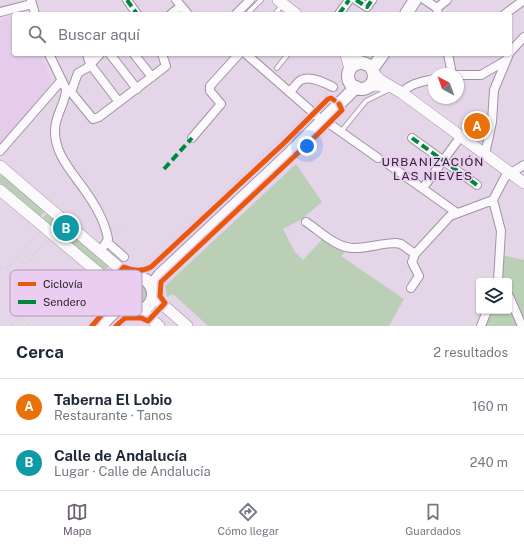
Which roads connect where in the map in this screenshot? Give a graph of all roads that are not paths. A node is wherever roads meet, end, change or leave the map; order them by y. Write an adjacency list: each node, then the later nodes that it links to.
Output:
1 (127, 0): 18 (street)
2 (250, 0): 21 (street)
3 (261, 0): 22 (lane)
4 (349, 0): 24 (street)
5 (356, 0): 6 (street)
6 (371, 0)
7 (415, 0): 25 (main road)
8 (422, 0): 26 (main road)
9 (425, 0): 15 (street)
10 (448, 0): 15 (street)
11 (524, 0): 27 (street)
12 (32, 2): 16 (street); 17 (street)
13 (179, 3): 19 (street); 20 (street)
14 (282, 6): 23 (main road)
15 (437, 11)
16 (0, 12)
17 (34, 12)
18 (136, 12)
19 (172, 12)
20 (186, 12)
21 (240, 12)
22 (249, 12)
23 (292, 12)
24 (340, 12)
25 (407, 12)
26 (414, 12)
27 (508, 12)
28 (524, 37): 29 (street)
29 (512, 51)
30 (50, 56): 53 (street)
31 (87, 56): 45 (street)
32 (98, 56): 45 (street)
33 (112, 56): 57 (street)
34 (136, 56): 50 (street)
35 (163, 56): 50 (street)
36 (237, 56): 66 (street)
37 (248, 56): 59 (street)
38 (286, 56): 47 (lane)
39 (347, 56): 51 (main road)
40 (350, 56): 46 (main road)
41 (374, 56): 46 (main road)
42 (381, 56): 46 (main road)
43 (449, 56): 48 (street)
44 (508, 56): 49 (street); 69 (street)
45 (90, 64): 58 (street); 61 (street)
46 (368, 67): 51 (main road); 54 (main road); 56 (main road)
47 (277, 68)
48 (451, 68)
49 (464, 75)
50 (152, 77): 57 (street)
51 (352, 78): 54 (main road); 63 (main road)
52 (428, 80): 60 (street)
53 (62, 81): 68 (street); 83 (street)
54 (369, 86): 56 (main road)
55 (333, 87): 59 (street)
56 (391, 88): 60 (main road); 64 (lane)
57 (137, 89): 61 (street)
58 (71, 92): 61 (street); 62 (lane)
59 (290, 92): 63 (street)
60 (402, 93): 65 (main road)
61 (119, 102)
62 (63, 114)
63 (321, 118): 70 (street); 92 (main road)
64 (344, 128)
65 (462, 136): 69 (main road); 71 (street)
66 (192, 138)
67 (412, 138): 71 (street)
68 (0, 151)
69 (485, 154): 75 (main road)
70 (378, 158)
71 (443, 160): 77 (street); 78 (street)
72 (388, 164): 78 (street)
73 (524, 165): 75 (street)
74 (0, 166): 84 (main road)
75 (510, 172): 76 (main road); 80 (street)
76 (524, 183)
77 (477, 184)
78 (423, 188): 81 (street)
79 (0, 190): 87 (main road)
80 (492, 200): 81 (street); 89 (street)
81 (457, 212): 85 (street)
82 (306, 222): 85 (street)
83 (108, 241): 84 (street); 86 (street)
84 (100, 252): 88 (main road)
85 (415, 254): 91 (street)
86 (124, 257)
87 (94, 270)
88 (126, 270)
89 (499, 278)
90 (142, 281): 92 (main road)
91 (411, 288)
92 (155, 292): 94 (main road); 102 (main road)
93 (512, 303): 104 (street)
94 (142, 309)
95 (142, 312): 101 (main road)
96 (486, 314): 103 (street)
97 (112, 316): 99 (main road)
98 (116, 316): 100 (main road)
99 (100, 326)
100 (108, 326)
101 (159, 326)
102 (187, 326)
103 (481, 326)
104 (522, 326)

